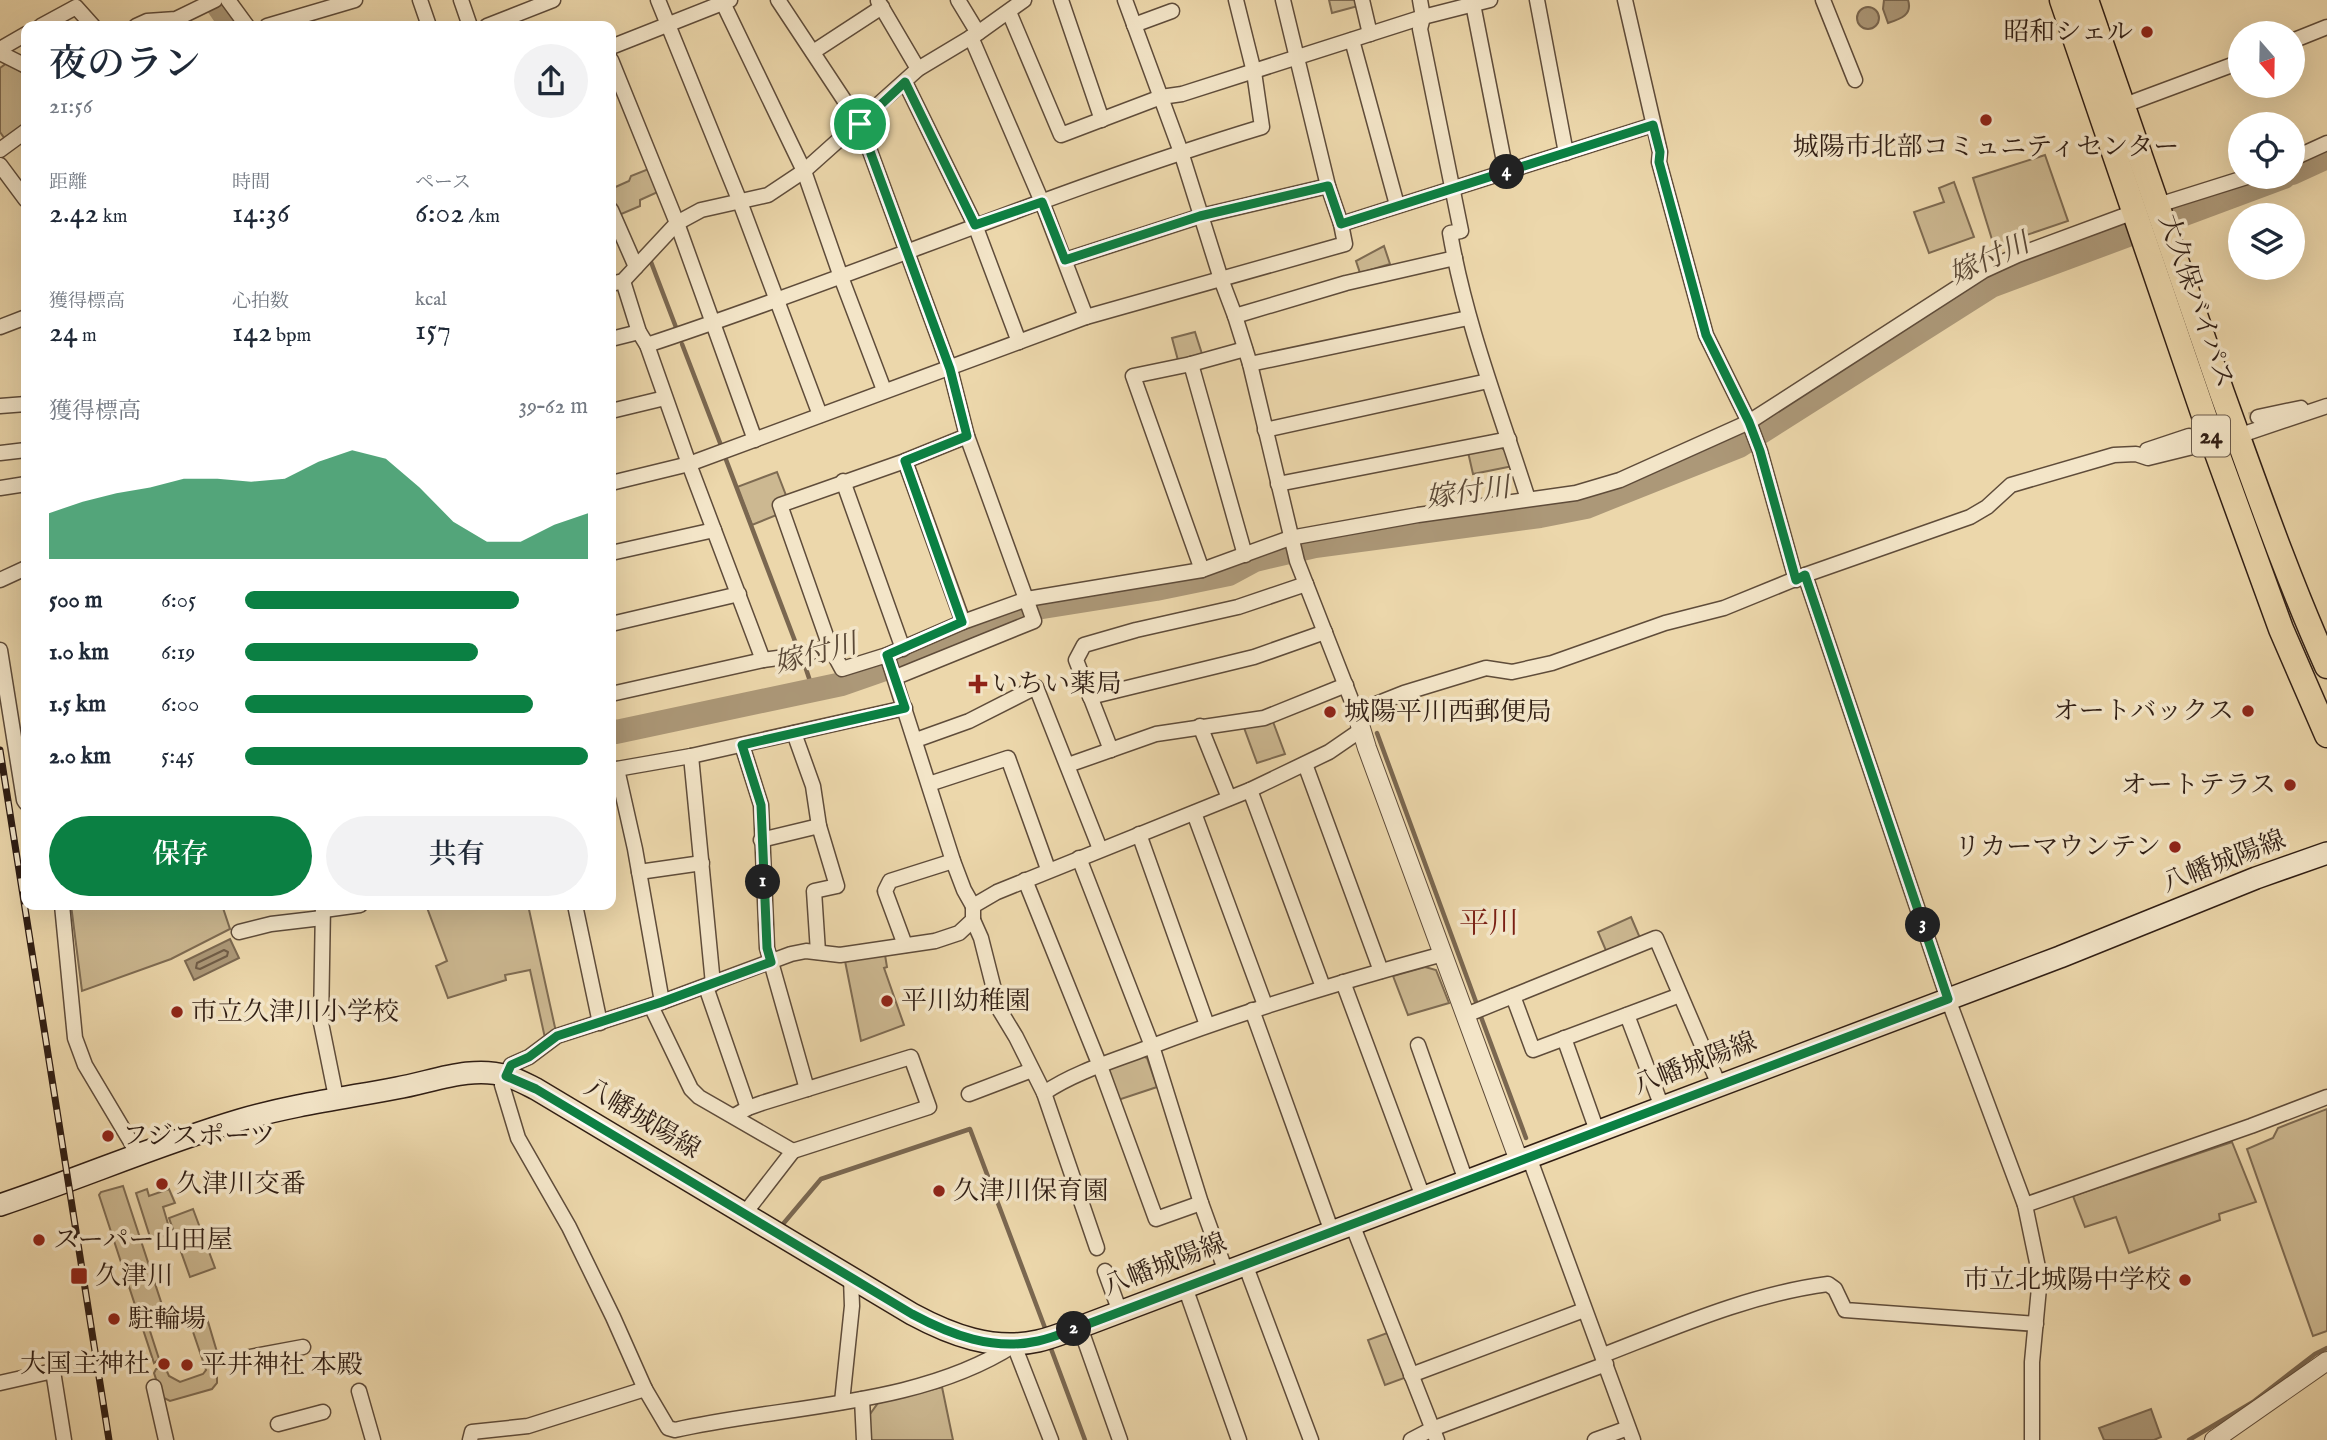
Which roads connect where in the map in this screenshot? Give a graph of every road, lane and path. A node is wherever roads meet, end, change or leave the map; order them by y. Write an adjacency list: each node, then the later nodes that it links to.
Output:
1 (229, 0): 31 (street)
2 (355, 0): 32 (street)
3 (420, 0): 33 (street)
4 (461, 0): 34 (street)
5 (553, 0): 35 (street)
6 (658, 0): 36 (street)
7 (778, 0): 46 (street)
8 (958, 0): 40 (street)
9 (1024, 0): 26 (street)
10 (1061, 0): 57 (street)
11 (1125, 0): 37 (street)
12 (1236, 0): 52 (street)
13 (1283, 0): 47 (street)
14 (1362, 0): 39 (street)
15 (1420, 0): 27 (street)
16 (1537, 0): 64 (street)
17 (1625, 0): 59 (street)
18 (1823, 0): 53 (street)
19 (2062, 0): 77 (highway, 大久保バイパス / 24)
20 (2086, 0): 56 (highway, 大久保バイパス / 24)
21 (727, 1): 36 (street); 67 (street)
22 (1482, 1): 27 (street); 68 (street)
23 (211, 3): 30 (street)
24 (880, 4): 46 (street); 50 (street)
25 (1172, 11): 37 (street)
26 (1009, 12): 40 (street); 57 (street)
27 (1423, 17): 39 (street); 71 (street)
28 (50, 21): 29 (street)
29 (89, 21)
30 (181, 21)
31 (244, 21)
32 (284, 21)
33 (427, 21)
34 (468, 21)
35 (500, 21)
36 (667, 23): 44 (street); 73 (street)
37 (1134, 24): 55 (street)
38 (2327, 27): 41 (street)
39 (1370, 34): 43 (street)
40 (975, 35): 50 (street); 74 (street)
41 (2305, 36)
42 (21, 37): 45 (street)
43 (1352, 40): 47 (street); 75 (street)
44 (616, 45)
45 (0, 51): 48 (street)
46 (813, 52): 58 (street)
47 (1298, 58): 52 (street); 70 (street)
48 (21, 63)
49 (2228, 66): 56 (street)
50 (918, 69): 54 (street)
51 (616, 72): 79 (street)
52 (1254, 72): 55 (street); 63 (street)
53 (1855, 80)
54 (905, 82): 58 (street); 81 (street)
55 (1161, 97): 57 (street); 63 (street)
56 (2122, 106): 77 (highway, 大久保バイパス / 24)
57 (1102, 120)
58 (860, 124): 67 (street); 82 (street)
59 (1653, 125): 64 (street); 112 (street)
60 (21, 135): 62 (street)
61 (2327, 143): 65 (street)
62 (0, 150)
63 (1181, 152): 74 (street); 76 (street)
64 (1566, 153): 68 (street)
65 (2305, 153)
66 (0, 165): 72 (street)
67 (804, 171): 73 (street); 86 (street)
68 (1506, 172): 71 (street)
69 (2228, 185): 77 (street)
70 (1328, 186): 76 (street); 80 (street)
71 (1452, 187): 75 (street); 83 (street)
72 (21, 193)
73 (740, 202): 79 (street); 89 (street)
74 (1042, 202): 81 (street); 84 (street)
75 (1397, 205): 80 (street)
76 (1200, 216): 84 (street); 87 (street)
77 (2149, 220): 112 (street); 115 (highway, 大久保バイパス / 24); 117 (highway, 大久保バイパス / 24)
78 (616, 221): 85 (street)
79 (677, 223): 85 (street); 94 (street)
80 (1341, 224): 87 (street)
81 (975, 225): 82 (street); 98 (street)
82 (908, 252): 86 (street); 102 (street)
83 (1455, 258): 90 (street); 92 (street)
84 (1065, 260): 91 (street)
85 (636, 267): 88 (street)
86 (841, 277): 89 (street); 104 (street)
87 (1221, 279): 90 (street); 91 (street)
88 (617, 282): 96 (street)
89 (777, 301): 94 (street); 110 (street)
90 (1236, 316): 99 (street)
91 (1086, 317): 98 (street)
92 (1468, 318): 101 (street); 103 (street)
93 (21, 319): 95 (street)
94 (712, 323): 96 (street); 118 (street)
95 (0, 327)
96 (643, 339): 97 (street); 105 (street)
97 (616, 340)
98 (1019, 342): 102 (street)
99 (1245, 349): 100 (street); 101 (street)
100 (1191, 364): 133 (street); 135 (street)
101 (1250, 364): 113 (street)
102 (950, 369): 104 (street); 114 (street)
103 (1488, 381): 113 (street); 116 (street)
104 (884, 390): 110 (street)
105 (665, 398): 109 (street); 123 (street)
106 (21, 404): 107 (street)
107 (0, 406)
108 (2324, 407): 111 (street); 115 (street)
109 (616, 410)
110 (820, 415): 118 (street)
111 (2258, 417)
112 (1749, 422): 129 (street); 136 (street)
113 (1265, 430): 126 (street)
114 (967, 436): 122 (street); 140 (street)
115 (2238, 436): 149 (highway, 大久保バイパス / 24)
116 (1509, 439): 126 (street); 129 (street)
117 (2201, 439): 121 (street); 121 (street); 158 (highway, 大久保バイパス / 24)
118 (755, 440): 123 (street)
119 (21, 451): 120 (street)
120 (0, 453)
121 (2136, 454): 136 (street)
122 (905, 461): 124 (street); 141 (street)
123 (689, 464): 125 (street); 130 (street)
124 (843, 481): 144 (street); 145 (street)
125 (616, 482)
126 (1278, 484): 131 (street)
127 (21, 485): 128 (street)
128 (0, 488)
129 (1528, 499): 131 (street)
130 (714, 530): 132 (street); 139 (street)
131 (1291, 541): 133 (street); 138 (street)
132 (616, 552)
133 (1245, 555): 135 (street)
134 (21, 570): 137 (street)
135 (1202, 570): 140 (street)
136 (1801, 577): 155 (street); 198 (street)
137 (0, 580)
138 (1306, 584): 143 (street); 153 (street)
139 (739, 594): 142 (street); 148 (street)
140 (1027, 598): 141 (street); 150 (street)
141 (962, 622): 145 (street)
142 (616, 623)
143 (1325, 632): 151 (street); 153 (street)
144 (830, 647): 147 (street); 148 (street)
145 (903, 649): 147 (street)
146 (0, 650): 167 (street)
147 (887, 655): 150 (street)
148 (763, 660): 152 (street)
149 (2327, 666)
150 (896, 677): 154 (street)
151 (1346, 685): 155 (street); 156 (street)
152 (616, 690)
153 (1090, 697): 161 (street)
154 (905, 708): 157 (street); 159 (street)
155 (1359, 721): 163 (street); 190 (street)
156 (1200, 726): 161 (street); 170 (street)
157 (794, 733): 160 (street); 172 (street)
158 (2327, 735)
159 (916, 740): 164 (street); 168 (street)
160 (742, 745): 162 (street); 174 (street)
161 (1111, 750): 164 (street)
162 (691, 756): 165 (street); 179 (street)
163 (1305, 764): 169 (street); 192 (street)
164 (1068, 765): 175 (street)
165 (616, 769)
166 (616, 777): 181 (street)
167 (21, 781)
168 (929, 785): 178 (street); 180 (street)
169 (1251, 789): 170 (street); 195 (street)
170 (1229, 798): 171 (street)
171 (1194, 813): 173 (street); 200 (street)
172 (819, 826): 174 (street); 189 (street)
173 (1139, 834): 175 (street); 204 (street)
174 (761, 840): 191 (street)
175 (1100, 849): 177 (street)
176 (2327, 853): 198 (main road, 八幡城陽線)
177 (1079, 858): 180 (street); 207 (street)
178 (953, 861): 186 (street); 188 (street)
179 (702, 863): 181 (street); 194 (street)
180 (1048, 869): 182 (street)
181 (639, 872): 199 (street)
182 (1025, 880): 186 (street); 208 (street)
183 (62, 910): 222 (street)
184 (576, 910): 203 (street)
185 (323, 911): 187 (street); 215 (street)
186 (973, 913): 188 (street); 209 (street)
187 (239, 932)
188 (905, 945): 189 (street)
189 (818, 952): 191 (street)
190 (1443, 954): 192 (street); 201 (street)
191 (771, 962): 194 (street); 212 (street)
192 (1381, 971): 193 (street)
193 (1343, 982): 195 (street); 225 (street)
194 (710, 985): 199 (street); 218 (street)
195 (1323, 988): 200 (street)
196 (1680, 995): 197 (street); 202 (street); 211 (street)
197 (1513, 996): 201 (street); 205 (street)
198 (1948, 999): 211 (main road, 八幡城陽線); 228 (street)
199 (657, 1004): 203 (street); 219 (street)
200 (1258, 1007): 204 (street); 231 (street)
201 (1466, 1015): 223 (street)
202 (1627, 1015): 205 (street); 217 (street)
203 (600, 1023): 210 (street)
204 (1208, 1026): 207 (street)
205 (1564, 1038): 220 (street)
206 (1418, 1045): 224 (street)
207 (1152, 1046): 208 (street); 226 (street)
208 (1100, 1066): 213 (street); 226 (street)
209 (1032, 1070): 213 (street); 214 (street)
210 (506, 1076): 215 (main road, 八幡城陽線); 229 (main road, 八幡城陽線); 249 (street)
211 (1719, 1086): 217 (main road, 八幡城陽線)
212 (807, 1089): 218 (street); 221 (street)
213 (1044, 1093): 232 (street)
214 (969, 1094)
215 (336, 1097): 222 (main road, 八幡城陽線)
216 (2327, 1097): 228 (street)
217 (1662, 1107): 220 (main road, 八幡城陽線)
218 (748, 1108): 219 (street)
219 (734, 1116): 221 (street)
220 (1597, 1131): 223 (main road, 八幡城陽線)
221 (793, 1150): 229 (street)
222 (138, 1154): 227 (main road, 八幡城陽線)
223 (1524, 1159): 224 (main road, 八幡城陽線); 237 (street)
224 (1466, 1181): 225 (main road, 八幡城陽線)
225 (1423, 1197): 230 (main road, 八幡城陽線)
226 (1201, 1203): 233 (street)
227 (0, 1205)
228 (2025, 1205): 239 (street)
229 (745, 1213): 235 (main road, 八幡城陽線)
230 (1352, 1224): 231 (main road, 八幡城陽線); 246 (street)
231 (1332, 1232): 233 (main road, 八幡城陽線)
232 (1097, 1248)
233 (1235, 1268): 236 (main road, 八幡城陽線); 265 (street)
234 (1105, 1271): 238 (street)
235 (851, 1278): 241 (main road, 八幡城陽線); 252 (street)
236 (1185, 1287): 238 (main road, 八幡城陽線); 264 (street)
237 (1584, 1310): 244 (street); 246 (street)
238 (1120, 1312): 240 (main road, 八幡城陽線)
239 (2036, 1324): 244 (street); 268 (street)
240 (1080, 1327): 241 (main road, 八幡城陽線); 263 (street)
241 (1014, 1345): 251 (street); 262 (street)
242 (303, 1347): 243 (street)
243 (239, 1359)
244 (1606, 1359): 255 (street); 256 (street)
245 (2327, 1361): 269 (street)
246 (1411, 1375): 256 (street)
247 (0, 1382): 257 (street)
248 (154, 1387): 258 (street)
249 (645, 1389): 252 (street); 260 (street)
250 (359, 1391): 259 (street)
251 (862, 1399): 252 (street); 261 (street)
252 (842, 1402)
253 (323, 1412): 254 (street)
254 (278, 1424)
255 (1630, 1434): 267 (street)
256 (1434, 1435): 266 (street)
257 (64, 1440)
258 (166, 1440)
259 (373, 1440)
260 (470, 1440)
261 (864, 1440)
262 (1051, 1440)
263 (1120, 1440)
264 (1239, 1440)
265 (1311, 1440)
266 (1411, 1440)
267 (1595, 1440)
268 (2032, 1440)
269 (2214, 1440)

